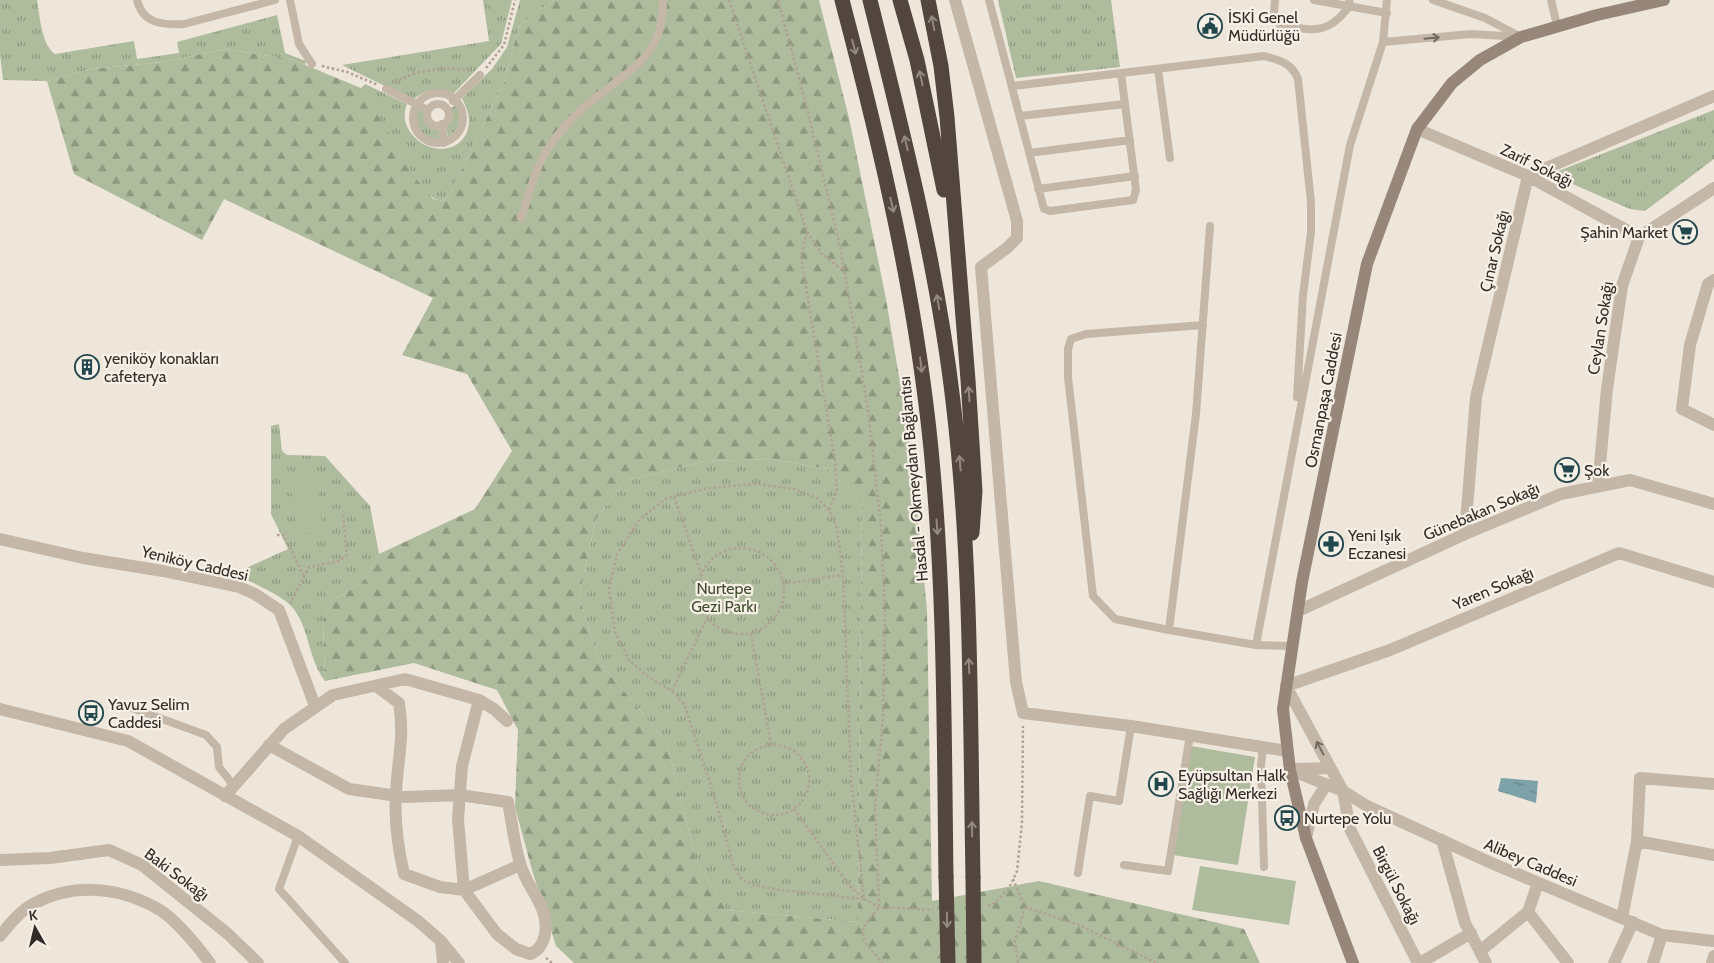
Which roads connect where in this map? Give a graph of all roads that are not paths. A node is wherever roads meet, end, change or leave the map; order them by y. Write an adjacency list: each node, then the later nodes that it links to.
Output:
1 (137, 0): 2 (lane)
2 (275, 0)
3 (290, 0): 23 (lane)
4 (663, 0): 46 (lane)
5 (842, 0): 111 (highway, Hasdal - Okmeydanı Bağlantısı, one-way to 111, bridge)
6 (870, 0): 58 (highway, one-way to 6)
7 (900, 0): 48 (highway, one-way to 7)
8 (928, 0): 48 (highway, one-way to 8)
9 (955, 0): 71 (street)
10 (989, 0): 27 (lane)
11 (1274, 0): 18 (lane)
12 (1314, 0): 18 (lane)
13 (1387, 0): 19 (lane)
14 (1391, 0): 19 (lane)
15 (1433, 0): 21 (lane)
16 (1551, 0): 20 (lane)
17 (1664, 0): 20 (main road, Osmanpaşa Caddesi)
18 (1350, 2): 19 (lane)
19 (1386, 13): 22 (lane)
20 (1558, 25): 21 (main road, Osmanpaşa Caddesi)
21 (1521, 37): 22 (lane, one-way to 21); 37 (main road, Osmanpaşa Caddesi)
22 (1383, 42): 53 (lane)
23 (312, 64)
24 (1158, 69): 25 (lane); 41 (lane); 53 (lane)
25 (1121, 73): 27 (lane); 32 (lane)
26 (480, 75): 30 (lane)
27 (1013, 86): 35 (lane)
28 (386, 90): 31 (lane)
29 (1714, 96): 43 (street)
30 (455, 99): 31 (lane); 33 (lane); 39 (lane)
31 (417, 104): 34 (lane); 39 (lane)
32 (1125, 104): 35 (lane); 38 (lane)
33 (446, 108): 34 (lane); 36 (lane)
34 (428, 110): 36 (lane)
35 (1020, 116): 40 (lane)
36 (442, 124): 39 (lane)
37 (1417, 129): 43 (street, Zarif Sokağı); 60 (main road, Osmanpaşa Caddesi)
38 (1130, 140): 40 (lane); 42 (lane)
39 (444, 142)
40 (1029, 153): 44 (lane)
41 (1170, 158)
42 (1135, 176): 44 (lane); 44 (lane)
43 (1528, 176): 49 (street, Zarif Sokağı); 56 (street, Çınar Sokağı)
44 (1038, 188)
45 (1714, 188): 49 (street)
46 (521, 218)
47 (1210, 226): 51 (lane)
48 (954, 228): 58 (highway, one-way to 48)
49 (1640, 237): 54 (street, Ceylan Sokağı)
50 (1714, 280): 52 (street)
51 (1203, 325): 61 (lane); 61 (lane)
52 (1714, 425)
53 (1295, 428): 62 (lane)
54 (1598, 486): 55 (street, Günebakan Sokağı); 56 (street, Günebakan Sokağı)
55 (1714, 504)
56 (1465, 534): 60 (street, Günebakan Sokağı)
57 (0, 539): 68 (street, Yeniköy Caddesi)
58 (966, 564): 112 (highway, one-way to 58, bridge)
59 (1714, 582): 65 (street, Yaren Sokağı)
60 (1298, 611): 63 (main road, Osmanpaşa Caddesi)
61 (1169, 630): 62 (lane)
62 (1256, 645): 63 (lane)
63 (1292, 646): 65 (main road, Osmanpaşa Caddesi)
64 (376, 686): 66 (street); 68 (street); 82 (street)
65 (1286, 686): 75 (main road, Osmanpaşa Caddesi); 76 (street, one-way to 65)
66 (480, 700): 70 (street); 84 (street)
67 (121, 704): 80 (lane)
68 (315, 706): 73 (street)
69 (0, 709): 83 (street)
70 (507, 721)
71 (1131, 726): 72 (street); 94 (lane)
72 (1190, 735): 74 (street); 92 (lane)
73 (269, 745): 80 (street); 82 (street)
74 (1263, 747): 75 (street); 93 (lane)
75 (1288, 751): 77 (main road, Osmanpaşa Caddesi)
76 (1330, 768): 77 (street); 81 (street)
77 (1290, 770): 79 (street, Alibey Caddesi); 86 (main road, Osmanpaşa Caddesi)
78 (1714, 784): 88 (street)
79 (1326, 785): 81 (street, Alibey Caddesi); 86 (street)
80 (234, 786): 83 (street)
81 (1343, 792): 87 (street, Alibey Caddesi); 114 (street, Birgül Sokağı)
82 (396, 795): 84 (street); 96 (street)
83 (225, 796): 85 (street)
84 (460, 796): 91 (street); 96 (street)
85 (298, 836): 102 (street); 108 (lane)
86 (1306, 838): 113 (main road, Osmanpaşa Caddesi)
87 (1442, 840): 95 (street, Alibey Caddesi); 99 (street)
88 (1637, 841): 89 (street); 98 (street)
89 (1714, 855)
90 (0, 860): 107 (street, Baki Sokağı)
91 (520, 865): 96 (street); 96 (street)
92 (1124, 865)
93 (1264, 867)
94 (1078, 873)
95 (1538, 883): 97 (street); 98 (street, Alibey Caddesi)
96 (464, 890)
97 (1528, 912): 105 (street); 115 (street)
98 (1628, 920): 100 (street, Alibey Caddesi); 116 (street)
99 (1471, 933): 105 (street); 114 (street)
100 (1662, 935): 103 (street, Alibey Caddesi); 117 (street)
101 (0, 936): 106 (street)
102 (441, 941): 109 (street); 110 (street)
103 (1714, 941)
104 (1714, 956): 118 (street)
105 (1483, 957)
106 (210, 963)
107 (258, 963)
108 (345, 963)
109 (443, 963)
110 (459, 963)
111 (948, 963)
112 (974, 963)
113 (1353, 963)
114 (1419, 963)
115 (1568, 963)
116 (1614, 963)
117 (1653, 963)
118 (1712, 963)

